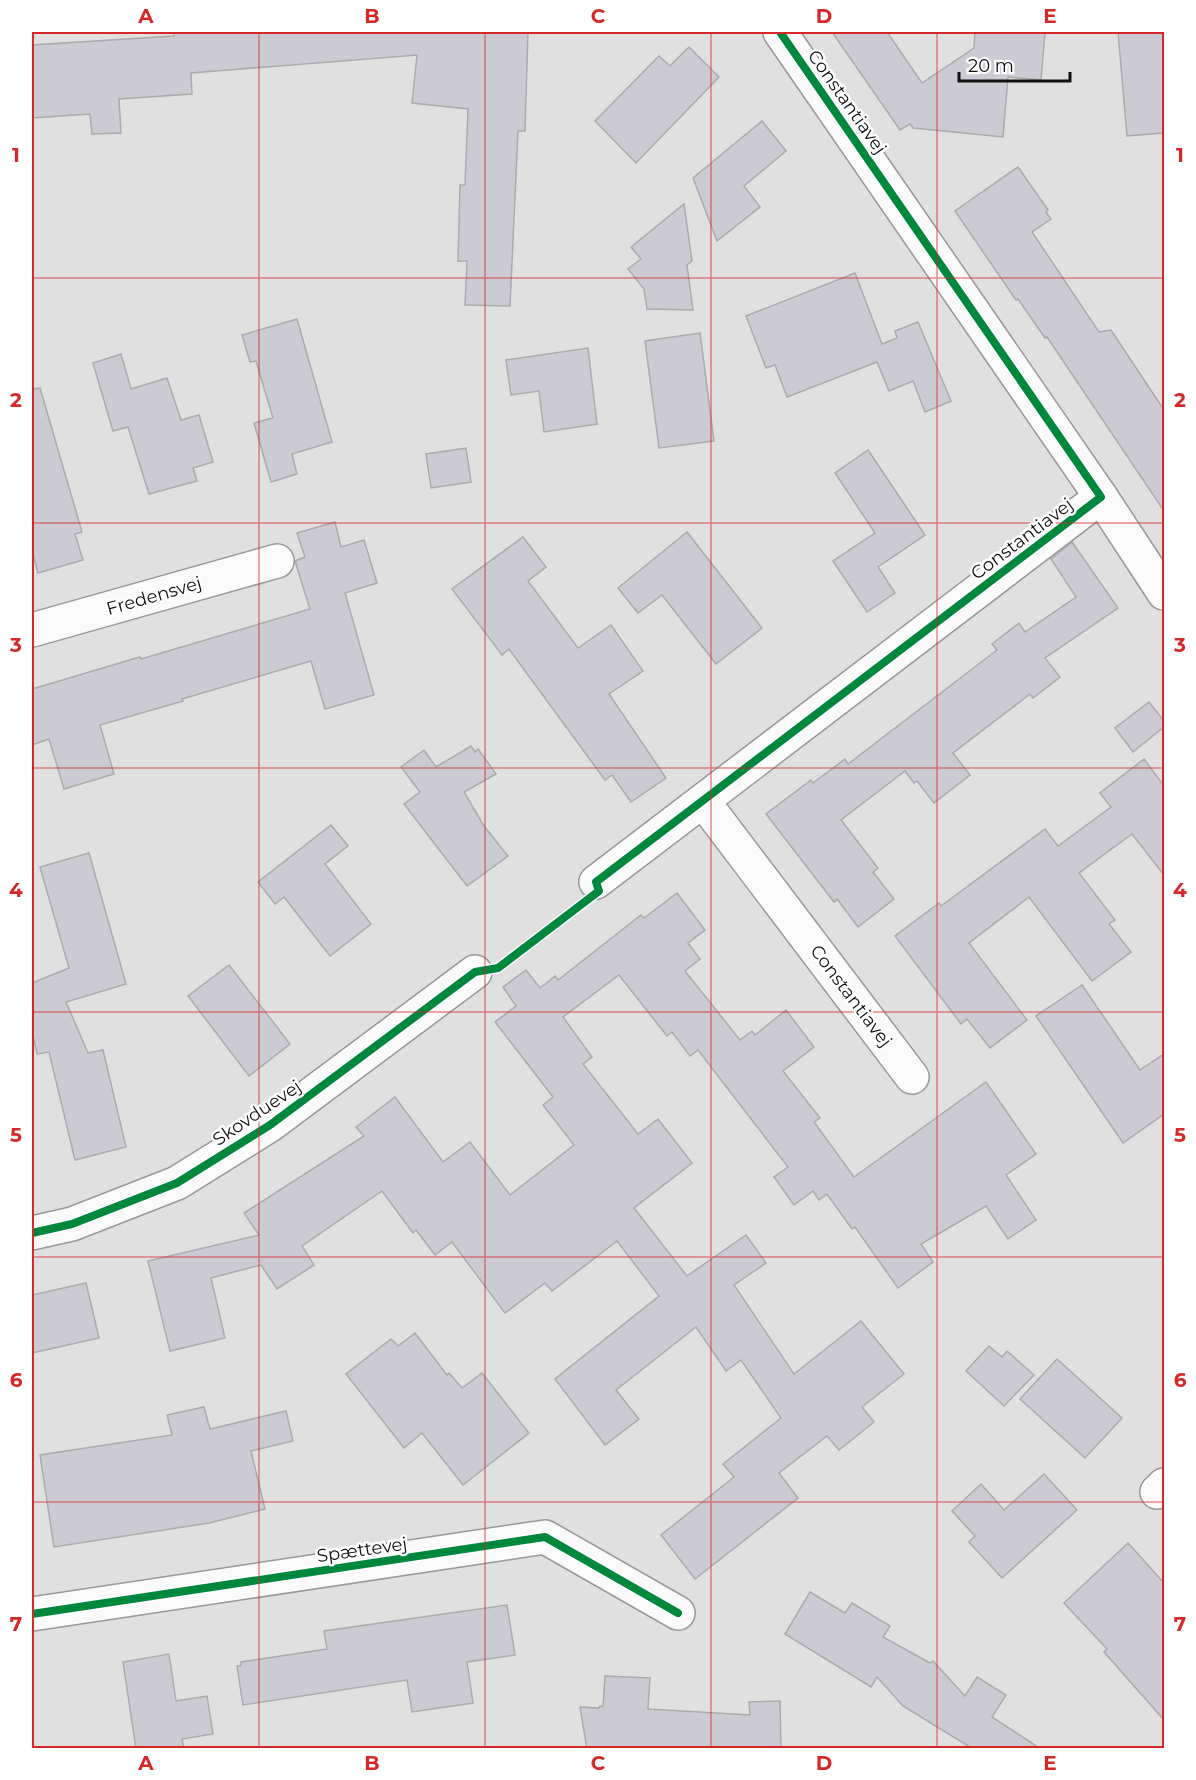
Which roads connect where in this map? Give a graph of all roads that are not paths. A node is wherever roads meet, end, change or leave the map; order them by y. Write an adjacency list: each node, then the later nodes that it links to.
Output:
1 (780, 32): 2 (street, Constantiavej)
2 (1101, 497): 4 (street); 6 (street, Constantiavej)
3 (277, 561): 5 (street, Fredensvej)
4 (1164, 593)
5 (32, 630)
6 (703, 801): 7 (street, Constantiavej); 9 (street, Constantiavej)
7 (596, 882)
8 (475, 972): 10 (street, Skovduevej)
9 (912, 1077)
10 (32, 1233)
11 (678, 1613): 12 (street, Spættevej)
12 (32, 1614)

